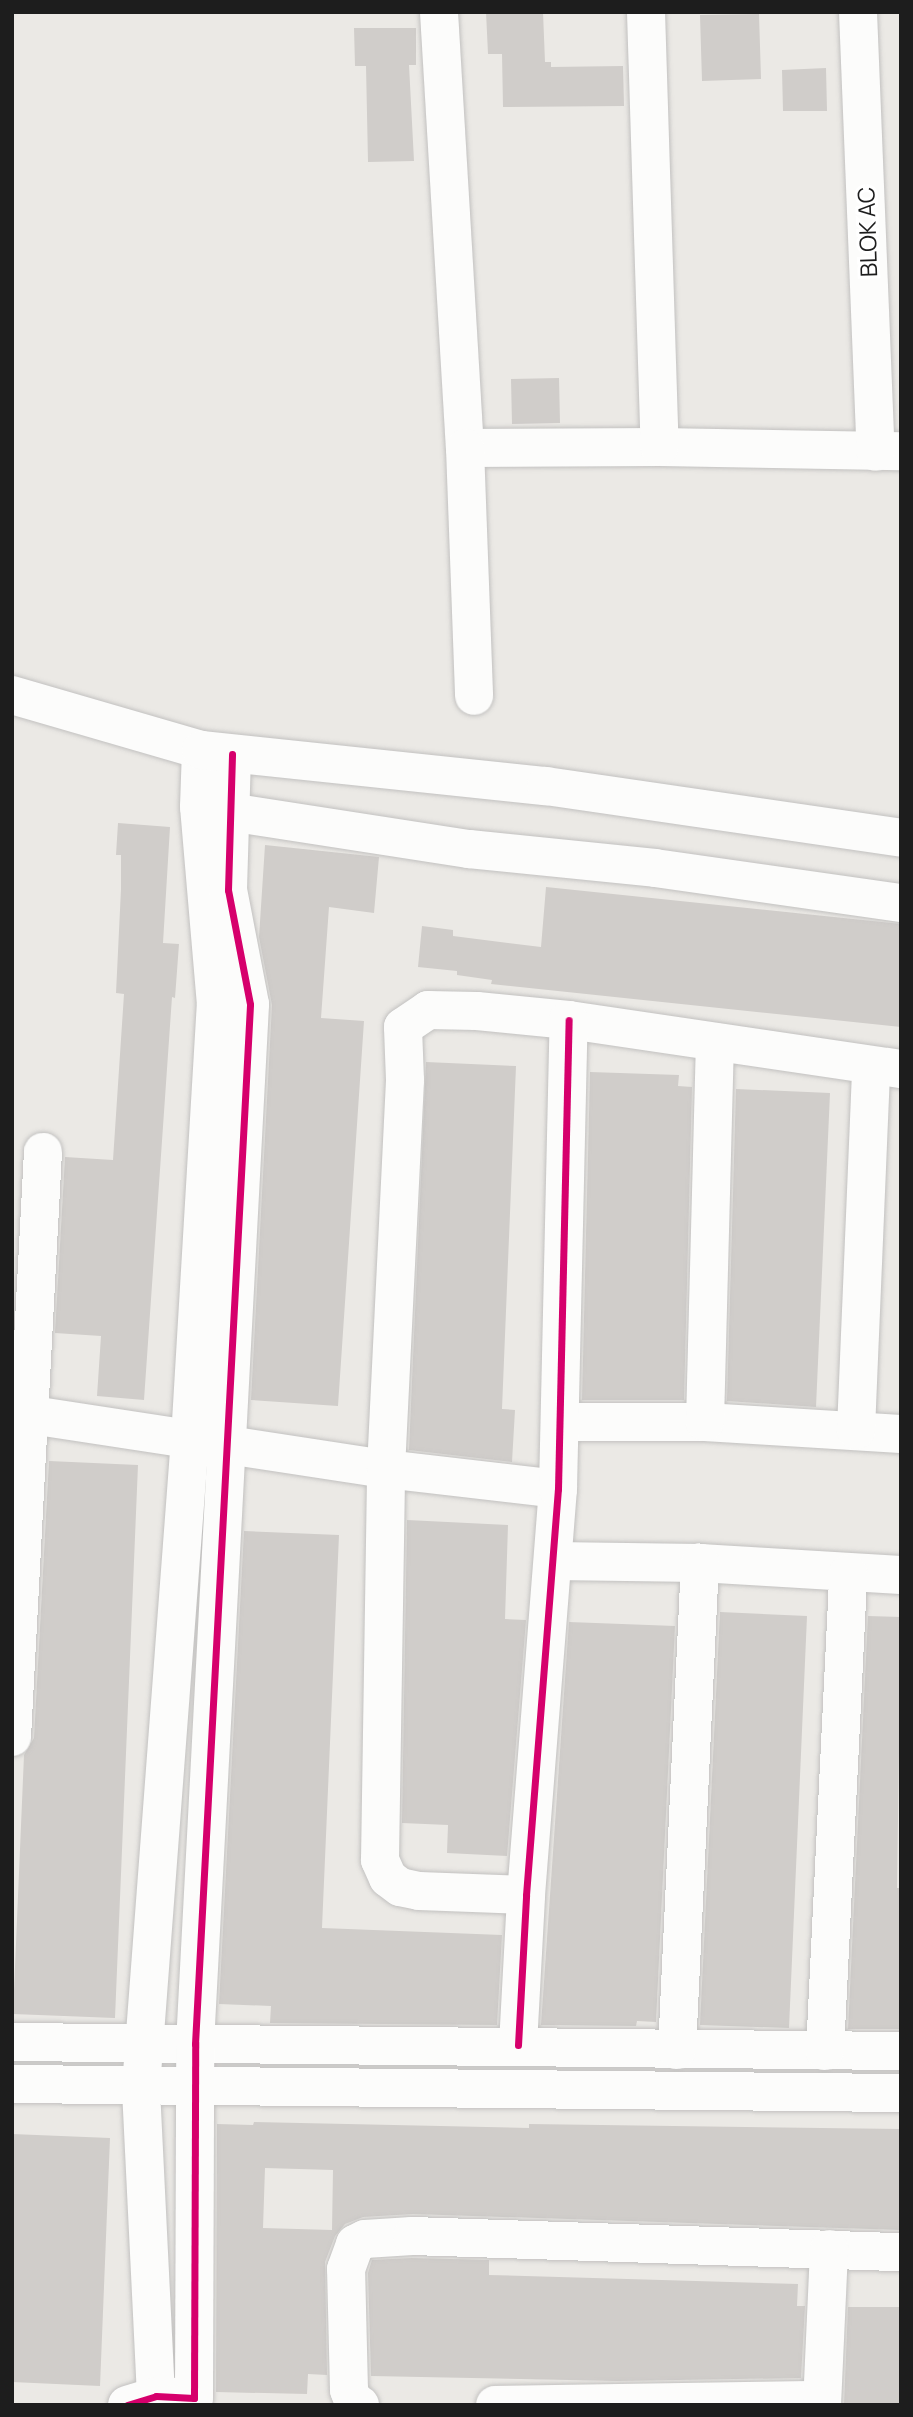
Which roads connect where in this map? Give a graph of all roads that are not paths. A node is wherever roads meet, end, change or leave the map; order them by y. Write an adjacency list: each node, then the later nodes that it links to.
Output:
1 (439, 12): 5 (street)
2 (646, 12): 4 (street)
3 (858, 12): 6 (street, BLOK AC)
4 (660, 447): 5 (street); 6 (street)
5 (465, 448): 8 (street)
6 (888, 452)
7 (12, 695): 9 (street)
8 (474, 696)
9 (217, 752): 10 (street); 11 (street)
10 (214, 810): 12 (street); 13 (street)
11 (901, 838)
12 (901, 903)
13 (233, 1004): 23 (street); 24 (street)
14 (569, 1020): 15 (street); 19 (street); 25 (street)
15 (715, 1042): 16 (street); 20 (street)
16 (886, 1068): 21 (street)
17 (43, 1152): 18 (street)
18 (21, 1413): 23 (street); 31 (street)
19 (560, 1422): 20 (street); 26 (street)
20 (705, 1422): 21 (street)
21 (856, 1430): 22 (street)
22 (901, 1434)
23 (190, 1440): 24 (street); 34 (street)
24 (228, 1446): 25 (street); 35 (street)
25 (386, 1469): 26 (street); 32 (street)
26 (558, 1489): 27 (street)
27 (553, 1561): 28 (street); 32 (street)
28 (700, 1563): 29 (street); 37 (street)
29 (848, 1574): 30 (street); 38 (street)
30 (901, 1575)
31 (12, 1737)
32 (526, 1895): 36 (street)
33 (12, 2042): 34 (street)
34 (144, 2042): 35 (street); 41 (street)
35 (195, 2044): 36 (street); 42 (street)
36 (518, 2045): 37 (street)
37 (677, 2050): 38 (street)
38 (825, 2051): 39 (street)
39 (901, 2051)
40 (12, 2084): 41 (street)
41 (141, 2087): 42 (street); 46 (street)
42 (195, 2088): 43 (street); 46 (street)
43 (901, 2094)
44 (829, 2249): 45 (street); 47 (street); 48 (street)
45 (901, 2252)
46 (141, 2400)
47 (822, 2402): 49 (street)
48 (360, 2405)
49 (495, 2405)

